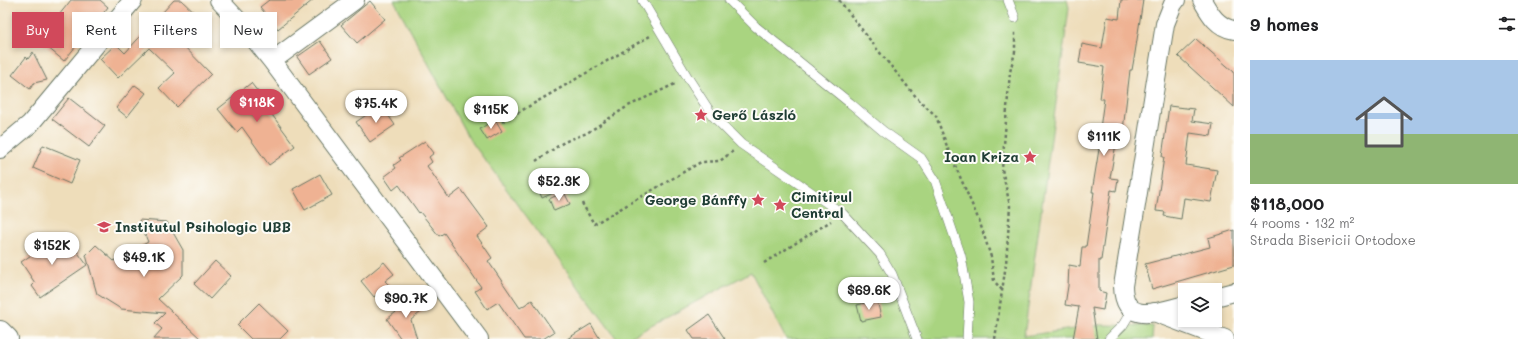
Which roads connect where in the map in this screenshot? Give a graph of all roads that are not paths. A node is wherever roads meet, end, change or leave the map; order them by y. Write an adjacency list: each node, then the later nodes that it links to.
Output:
1 (133, 0): 12 (street)
2 (219, 0): 11 (street)
3 (355, 0): 11 (street)
4 (642, 0): 21 (lane)
5 (729, 0): 22 (lane)
6 (1008, 0): 9 (lane)
7 (1176, 0): 16 (street)
8 (1202, 0): 10 (street)
9 (1015, 18)
10 (1234, 30)
11 (272, 62): 20 (street)
12 (0, 148)
13 (1234, 292): 14 (street)
14 (1222, 295)
15 (1178, 306): 17 (street)
16 (1132, 310): 17 (street); 23 (lane)
17 (1154, 312): 24 (street)
18 (0, 332): 19 (street)
19 (7, 339)
20 (479, 339)
21 (917, 339)
22 (967, 339)
23 (1109, 339)
24 (1225, 339)

